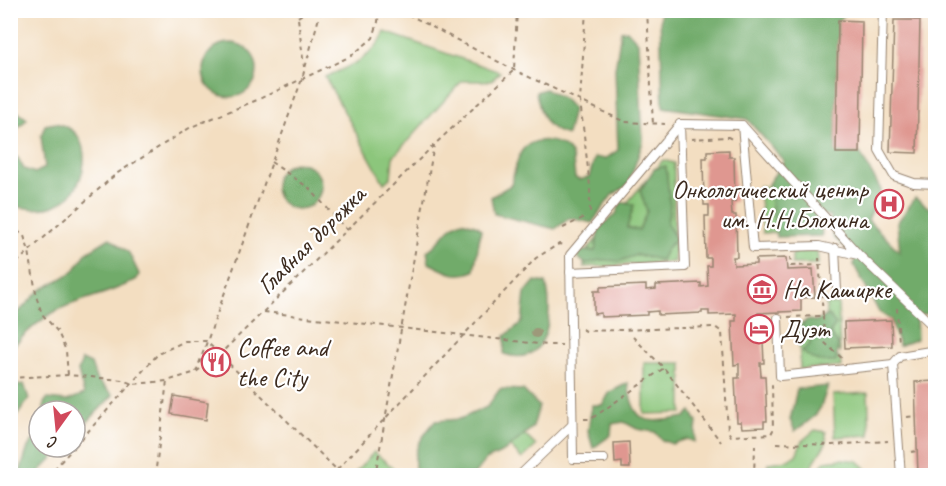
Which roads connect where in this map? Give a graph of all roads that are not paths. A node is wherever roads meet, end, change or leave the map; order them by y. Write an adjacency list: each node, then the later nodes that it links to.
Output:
1 (883, 10): 4 (lane)
2 (680, 124): 3 (lane); 7 (lane); 7 (lane)
3 (742, 125): 5 (lane); 6 (lane)
4 (936, 184)
5 (835, 248): 6 (lane); 8 (lane)
6 (859, 255): 10 (lane)
7 (570, 273): 13 (lane)
8 (837, 291)
9 (778, 318): 12 (lane)
10 (936, 329)
11 (936, 350): 12 (lane)
12 (893, 364): 16 (lane)
13 (572, 422): 14 (lane); 15 (lane)
14 (604, 459)
15 (519, 476)
16 (901, 476)

